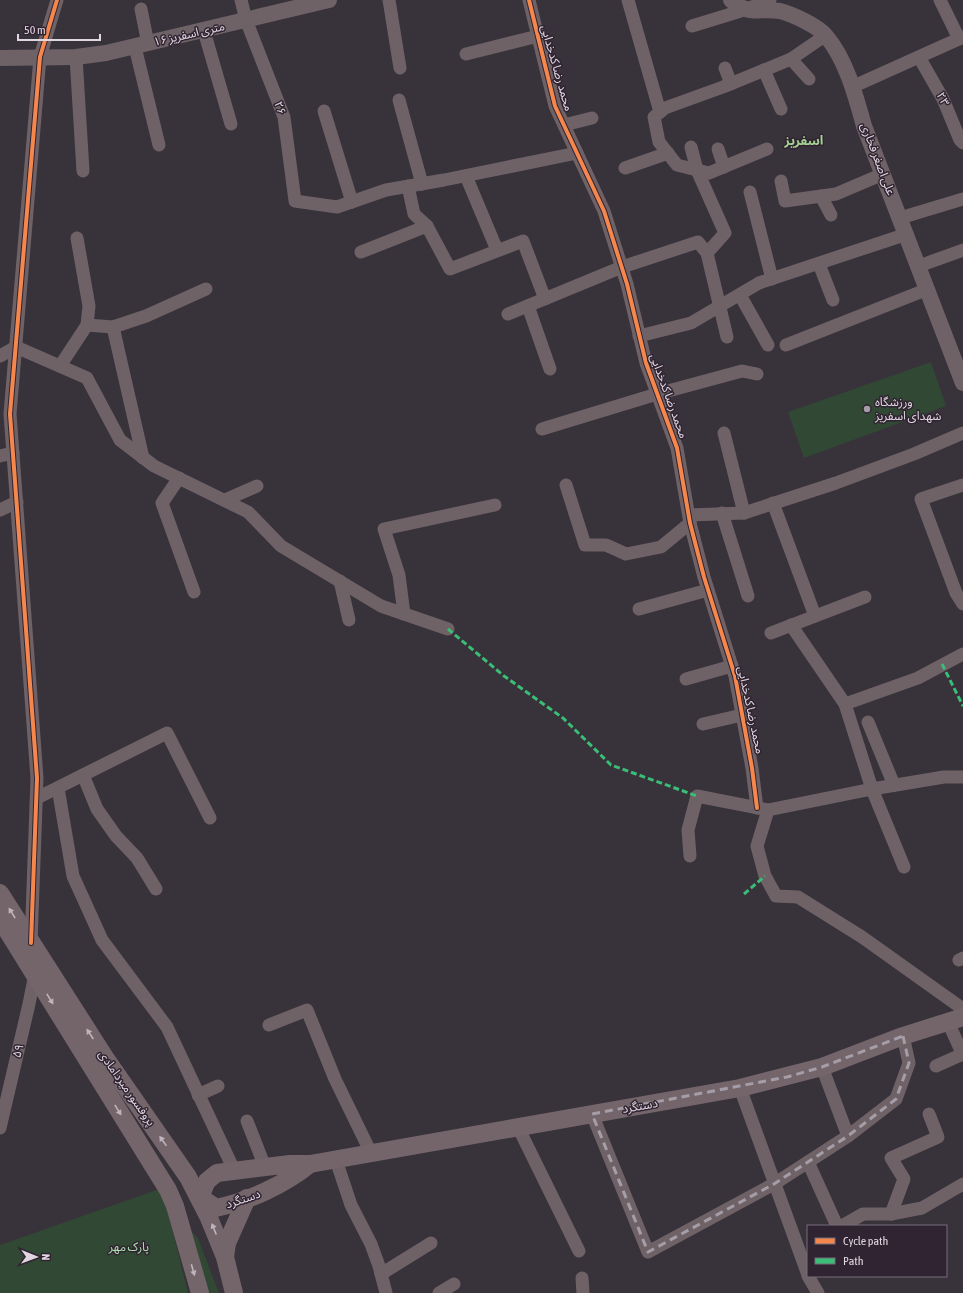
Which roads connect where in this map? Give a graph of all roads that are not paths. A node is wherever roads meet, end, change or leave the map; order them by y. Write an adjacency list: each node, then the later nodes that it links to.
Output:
1 (57, 0): 20 (street)
2 (241, 0): 12 (street, ۲۶)
3 (329, 0): 12 (street, ۱۶ متری اسفریز)
4 (389, 0): 25 (street)
5 (529, 0): 16 (street, محمد رضا کدخدایی)
6 (628, 0): 34 (street)
7 (731, 0): 11 (street)
8 (770, 0): 11 (street)
9 (940, 0): 17 (street)
10 (141, 9): 18 (street)
11 (744, 10): 13 (street); 15 (street, علی اصغر فخاری)
12 (246, 20): 14 (street, ۱۶ متری اسفریز); 57 (street, ۲۶)
13 (692, 26)
14 (204, 31): 18 (street, ۱۶ متری اسفریز); 36 (street)
15 (826, 35): 24 (street); 30 (street, علی اصغر فخاری)
16 (538, 36): 19 (street); 37 (street, محمد رضا کدخدایی)
17 (961, 38): 22 (street)
18 (142, 45): 21 (street, ۱۶ متری اسفریز); 39 (street)
19 (466, 54)
20 (40, 57): 21 (street, ۱۶ متری اسفریز); 23 (street, ۱۶ متری اسفریز); 85 (street)
21 (76, 57): 48 (street)
22 (919, 57): 30 (street); 38 (street, ۲۳)
23 (0, 58)
24 (791, 59): 27 (street); 28 (street)
25 (400, 68)
26 (725, 68): 29 (street)
27 (764, 70): 29 (street); 32 (street)
28 (809, 79)
29 (731, 84): 34 (street)
30 (852, 87): 49 (street, علی اصغر فخاری)
31 (399, 100): 52 (street)
32 (781, 109)
33 (324, 111): 57 (street)
34 (660, 112): 44 (street)
35 (592, 118): 37 (street)
36 (231, 124)
37 (564, 125): 43 (street, محمد رضا کدخدایی)
38 (963, 143)
39 (159, 146)
40 (691, 147): 47 (street)
41 (718, 149): 45 (street)
42 (768, 149): 45 (street)
43 (577, 153): 50 (street); 69 (street, محمد رضا کدخدایی)
44 (668, 153): 46 (street); 47 (street)
45 (724, 167): 47 (street)
46 (625, 168)
47 (697, 170): 66 (street)
48 (83, 171)
49 (883, 174): 55 (street); 59 (street, علی اصغر فخاری)
50 (466, 176): 52 (street); 63 (street)
51 (781, 181): 55 (street)
52 (422, 184): 53 (street)
53 (408, 186): 57 (street); 60 (street)
54 (750, 192): 70 (street)
55 (821, 196): 58 (street)
56 (963, 199): 59 (street)
57 (352, 202)
58 (831, 215)
59 (900, 218): 61 (street, علی اصغر فخاری)
60 (427, 226): 63 (street); 65 (street)
61 (907, 234): 67 (street); 68 (street, علی اصغر فخاری)
62 (77, 238): 79 (street)
63 (497, 250): 74 (street)
64 (963, 250): 68 (street)
65 (361, 252)
66 (707, 253): 69 (street); 77 (street)
67 (819, 264): 70 (street); 75 (street)
68 (919, 266): 72 (street, علی اصغر فخاری)
69 (622, 268): 74 (street); 81 (street, محمد رضا کدخدایی)
70 (772, 279): 73 (street)
71 (206, 289): 80 (street)
72 (928, 289): 84 (street); 90 (street, علی اصغر فخاری)
73 (740, 295): 77 (street); 83 (street)
74 (545, 299): 76 (street)
75 (833, 300)
76 (528, 306): 78 (street); 88 (street)
77 (721, 306): 81 (street); 82 (street)
78 (508, 314)
79 (87, 325): 80 (street); 87 (street)
80 (113, 326): 97 (street)
81 (639, 336): 91 (street, محمد رضا کدخدایی)
82 (727, 337)
83 (768, 345)
84 (786, 345)
85 (16, 347): 86 (street); 87 (street); 95 (street)
86 (0, 356)
87 (60, 366): 97 (street)
88 (550, 369)
89 (757, 374): 91 (street)
90 (963, 383)
91 (657, 394): 92 (street); 109 (street, محمد رضا کدخدایی)
92 (542, 429)
93 (724, 433): 108 (street)
94 (963, 433): 104 (street)
95 (13, 453): 96 (street); 103 (street)
96 (0, 456)
97 (143, 458): 98 (street)
98 (179, 478): 102 (street); 112 (street)
99 (566, 485): 109 (street)
100 (963, 485): 115 (street)
101 (257, 486): 102 (street)
102 (225, 500): 110 (street)
103 (17, 502): 106 (street); 135 (street)
104 (773, 503): 108 (street); 118 (street)
105 (494, 506): 117 (street)
106 (0, 510)
107 (722, 513): 108 (street); 109 (street); 113 (street)
108 (744, 513)
109 (690, 519): 111 (street, محمد رضا کدخدایی)
110 (340, 581): 117 (street); 119 (street)
111 (708, 590): 116 (street); 124 (street, محمد رضا کدخدایی)
112 (194, 592)
113 (748, 596)
114 (865, 597): 118 (street)
115 (963, 604)
116 (639, 609)
117 (404, 614): 121 (street)
118 (815, 616): 120 (street)
119 (348, 620)
120 (791, 625): 122 (street); 126 (street)
121 (448, 629)
122 (770, 633)
123 (963, 654): 126 (street)
124 (732, 666): 125 (street); 127 (street, محمد رضا کدخدایی)
125 (686, 679)
126 (844, 704): 134 (street)
127 (742, 715): 129 (street); 136 (street, محمد رضا کدخدایی)
128 (868, 722): 132 (street)
129 (703, 724)
130 (83, 775): 133 (street); 137 (street); 140 (street)
131 (963, 777): 132 (street)
132 (894, 785): 134 (street)
133 (58, 788): 135 (street); 155 (street)
134 (872, 789): 136 (street); 139 (street)
135 (37, 798): 143 (street)
136 (763, 809): 138 (street); 145 (street)
137 (210, 818)
138 (690, 856)
139 (904, 867)
140 (156, 889)
141 (0, 893): 143 (main road, پروفسور میردامادی, one-way to 141)
142 (0, 919): 144 (main road, پروفسور میردامادی)
143 (31, 943): 166 (main road, پروفسور میردامادی, one-way to 143)
144 (34, 974): 152 (street, ۵۹); 173 (main road, پروفسور میردامادی, one-way to 173)
145 (963, 1009)
146 (956, 1020): 148 (main road, دستگرد); 149 (street)
147 (269, 1025): 162 (street)
148 (903, 1036): 151 (main road, دستگرد); 161 (street)
149 (963, 1054): 150 (street)
150 (936, 1066)
151 (822, 1067): 154 (main road, دستگرد); 161 (street)
152 (5, 1084): 160 (street, ۵۹)
153 (218, 1086): 155 (street)
154 (740, 1088): 156 (main road, دستگرد); 169 (street)
155 (198, 1095): 168 (street)
156 (592, 1114): 159 (main road, دستگرد); 169 (street)
157 (929, 1114): 174 (street)
158 (247, 1121): 167 (street)
159 (518, 1127): 162 (main road, دستگرد); 179 (street)
160 (0, 1128)
161 (848, 1136): 164 (street)
162 (371, 1153): 163 (main road, دستگرد)
163 (336, 1160): 165 (main road, دستگرد); 182 (street)
164 (808, 1162): 169 (street); 175 (street)
165 (310, 1164): 167 (main road, دستگرد); 172 (main road, دستگرد)
166 (180, 1166): 168 (main road, دستگرد); 171 (main road, پروفسور میردامادی)
167 (265, 1167): 168 (main road, دستگرد)
168 (231, 1171): 171 (main road); 172 (main road)
169 (774, 1184): 178 (street)
170 (963, 1184): 174 (street)
171 (200, 1197): 172 (main road, دستگرد); 173 (main road); 180 (main road, پروفسور میردامادی, one-way to 171)
172 (251, 1197): 180 (main road)
173 (175, 1206): 186 (main road, پروفسور میردامادی, one-way to 186)
174 (892, 1214): 176 (street)
175 (836, 1225)
176 (844, 1225)
177 (431, 1243): 182 (street)
178 (803, 1249): 181 (street)
179 (579, 1251)
180 (225, 1257): 187 (main road, پروفسور میردامادی)
181 (807, 1271)
182 (382, 1274): 188 (street)
183 (809, 1277): 191 (street)
184 (582, 1278): 190 (street)
185 (454, 1284): 189 (street)
186 (200, 1293)
187 (234, 1293)
188 (386, 1293)
189 (439, 1293)
190 (583, 1293)
191 (818, 1293)

